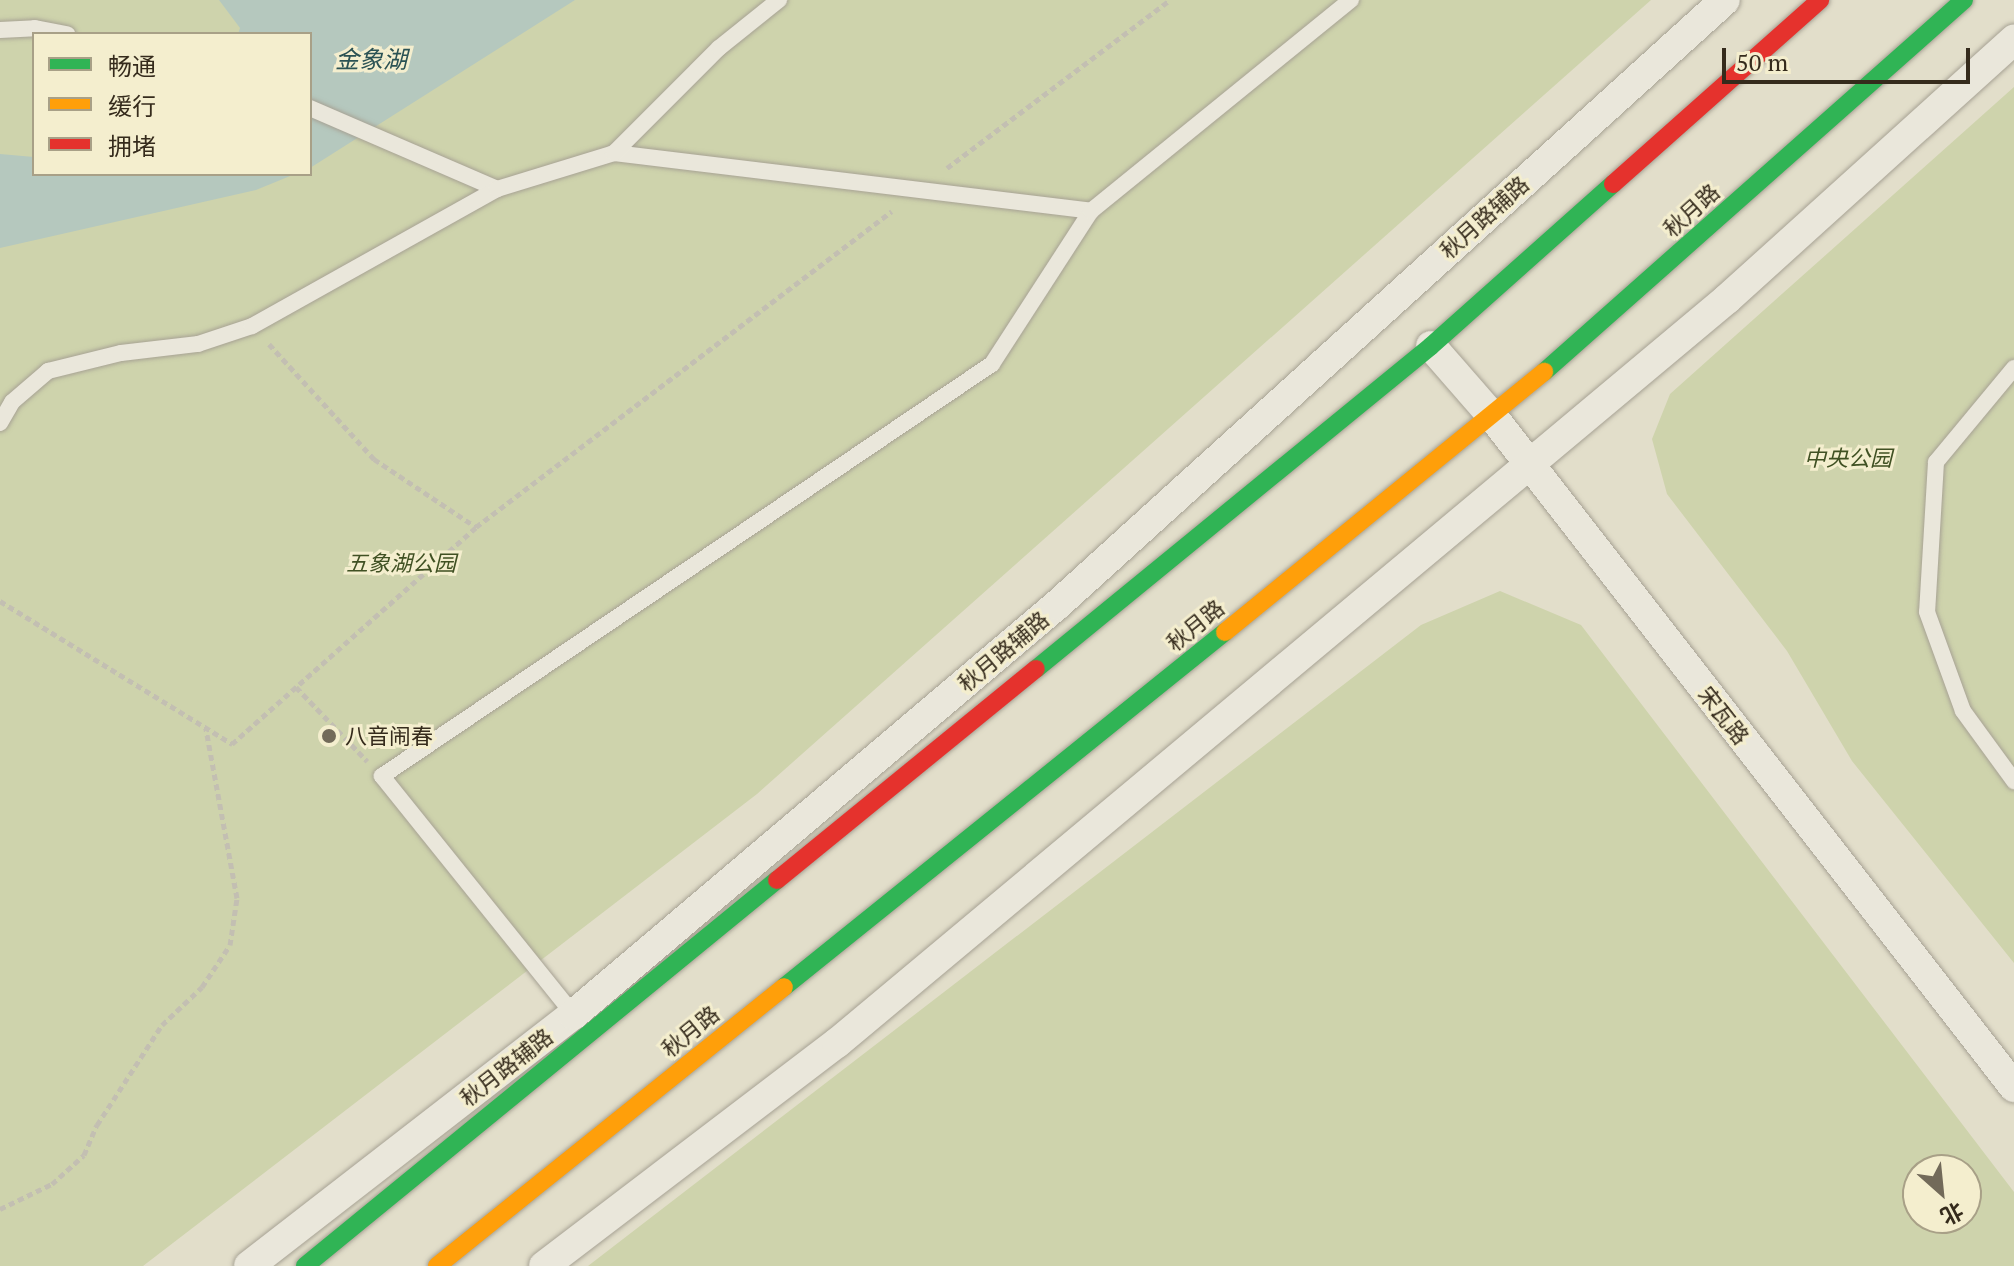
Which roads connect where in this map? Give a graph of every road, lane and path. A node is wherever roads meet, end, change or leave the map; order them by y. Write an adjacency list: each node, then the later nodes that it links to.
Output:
1 (779, 0): 11 (lane)
2 (1170, 0): 13 (path)
3 (1351, 0): 14 (lane)
4 (1725, 0): 27 (street, 秋月路辅路)
5 (1820, 0): 16 (main road)
6 (1964, 0): 18 (main road, 秋月路)
7 (0, 30): 8 (lane)
8 (56, 32)
9 (2014, 40): 20 (street)
10 (312, 109): 12 (lane)
11 (614, 153): 12 (lane); 13 (lane)
12 (497, 189): 15 (lane)
13 (919, 190): 14 (lane); 21 (path)
14 (1091, 211): 25 (lane)
15 (252, 326): 19 (lane); 21 (path)
16 (1431, 346): 18 (street, 宋瓦路); 27 (main road)
17 (2014, 368): 26 (lane)
18 (1493, 417): 20 (street, 宋瓦路); 32 (main road, 秋月路)
19 (0, 423)
20 (1530, 465): 28 (street, 宋瓦路); 33 (street)
21 (476, 527): 23 (path)
22 (0, 601): 24 (path)
23 (296, 687): 24 (path); 25 (path)
24 (206, 728): 29 (path)
25 (382, 776): 27 (lane)
26 (2014, 781)
27 (582, 1025): 30 (street, 秋月路辅路); 31 (main road)
28 (2014, 1087)
29 (0, 1209)
30 (249, 1266)
31 (305, 1266)
32 (437, 1266)
33 (544, 1266)

